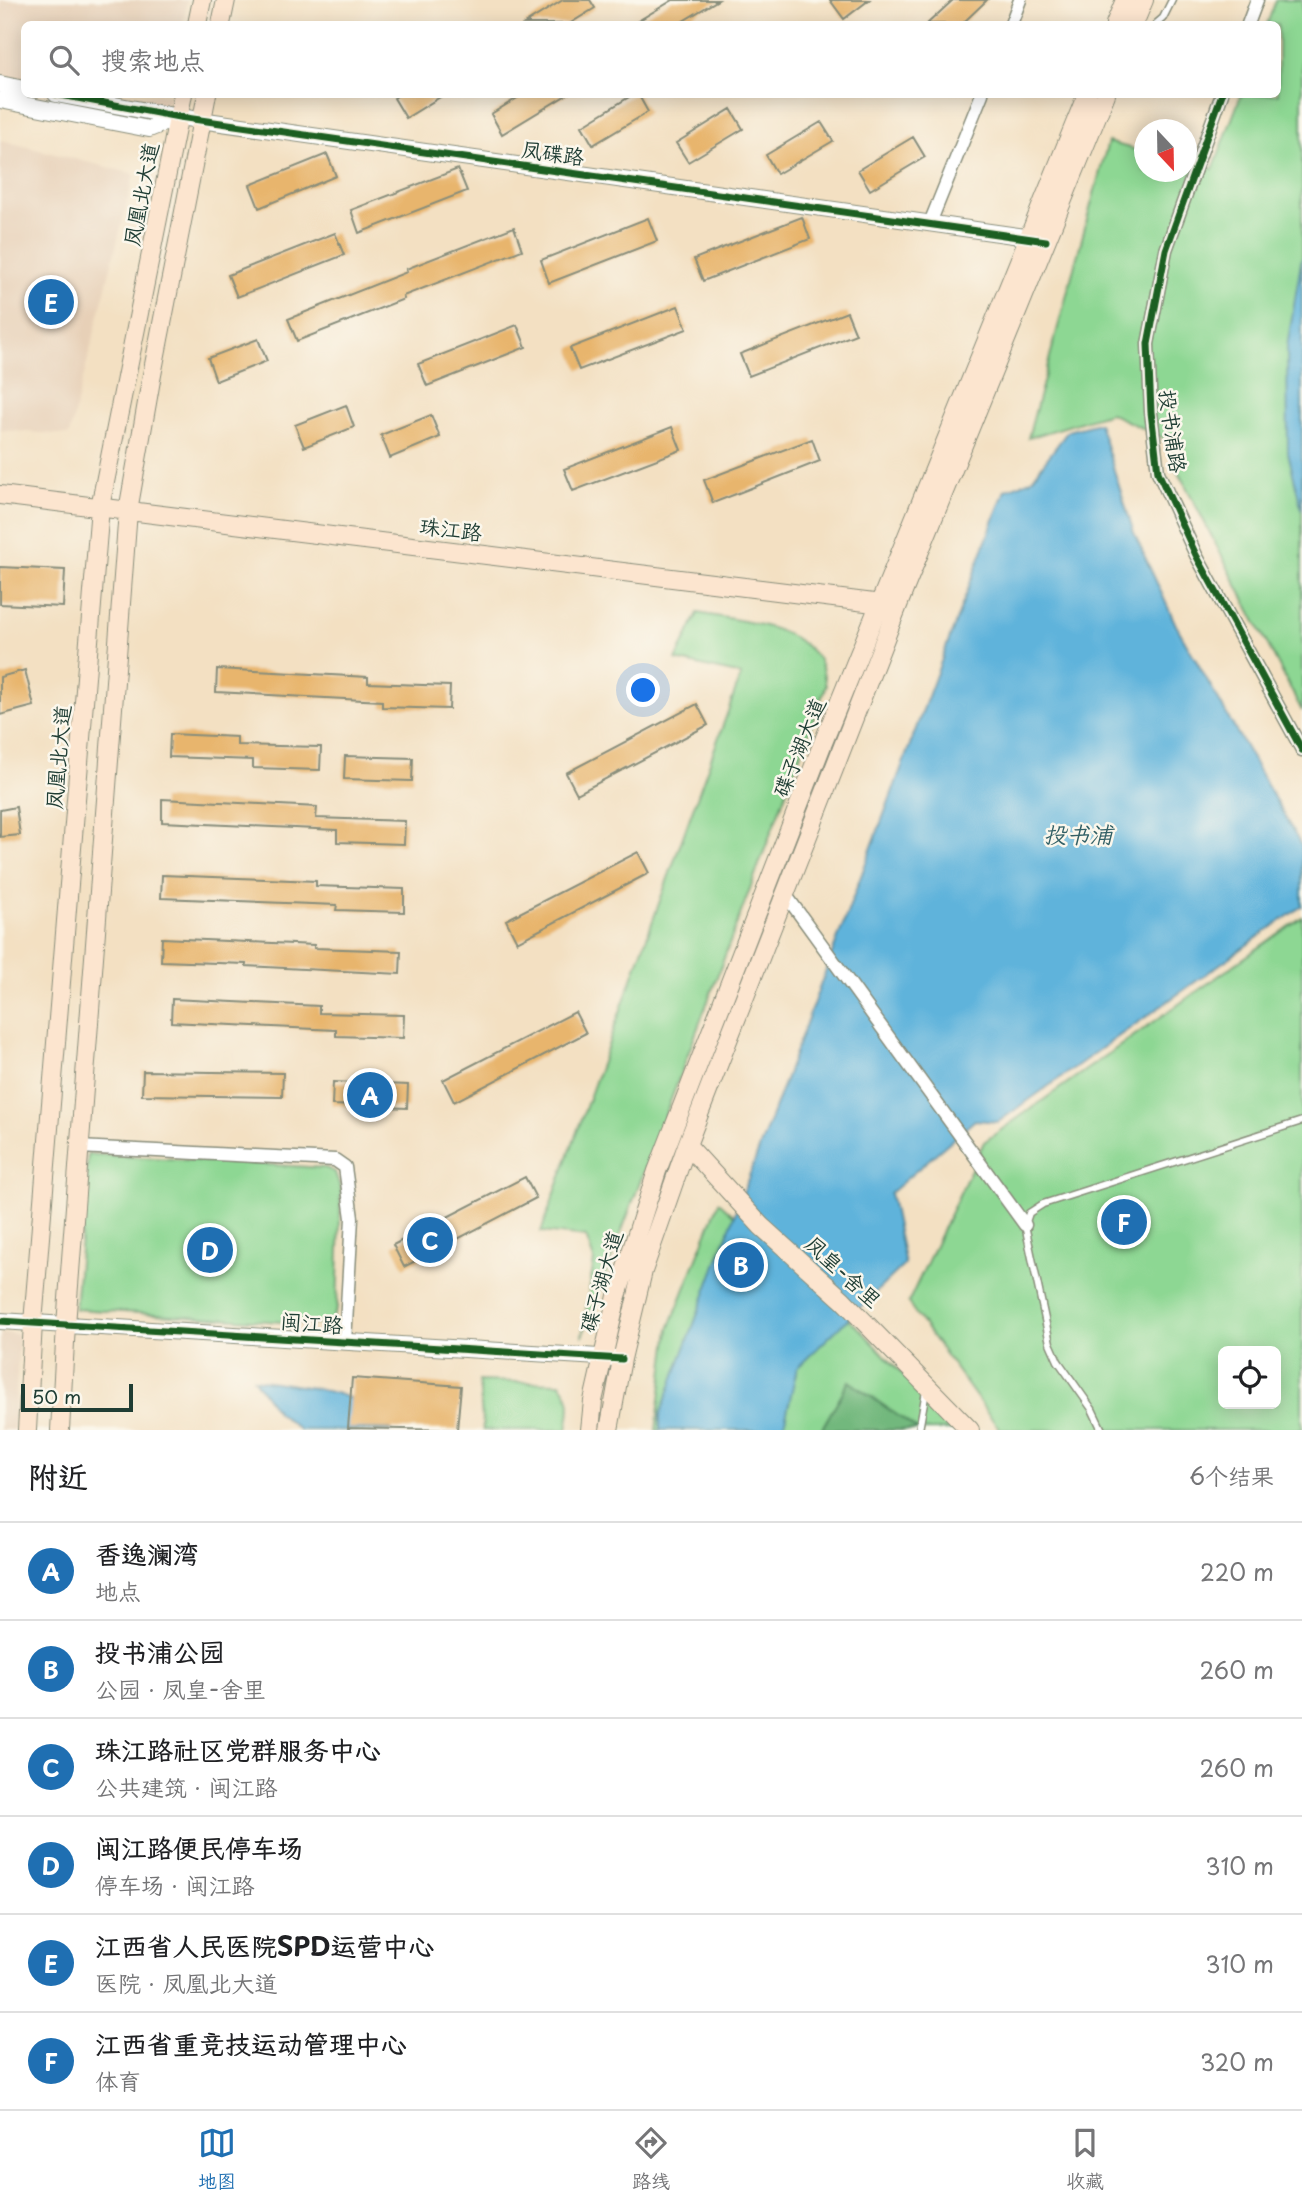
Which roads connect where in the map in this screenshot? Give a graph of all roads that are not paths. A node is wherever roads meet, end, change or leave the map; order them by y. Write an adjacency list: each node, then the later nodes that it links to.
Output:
1 (202, 0): 8 (main road)
2 (226, 0): 9 (main road)
3 (1020, 0): 10 (street)
4 (1125, 0): 11 (main road)
5 (1144, 0): 12 (main road)
6 (1172, 0): 13 (lane)
7 (1257, 0): 14 (street)
8 (198, 21)
9 (222, 21)
10 (1011, 21)
11 (1116, 21)
12 (1135, 21)
13 (1160, 21)
14 (1249, 21)
15 (0, 84): 16 (street)
16 (21, 88)
17 (77, 98): 25 (street, 凤碟路)
18 (182, 98): 25 (main road, 凤凰北大道)
19 (206, 98): 26 (main road)
20 (980, 98): 27 (street)
21 (1086, 98): 28 (main road, 碟子湖大道)
22 (1103, 98): 28 (main road, 碟子湖大道)
23 (1221, 98): 33 (street, 投书浦路)
24 (0, 100): 25 (street, 凤碟路)
25 (178, 117): 26 (street, 凤碟路); 30 (main road, 凤凰北大道)
26 (202, 120): 27 (street, 凤碟路); 31 (main road)
27 (930, 223): 28 (street, 凤碟路)
28 (1038, 239): 32 (main road, 碟子湖大道)
29 (0, 495): 30 (main road, 珠江路)
30 (100, 507): 31 (main road, 珠江路); 40 (main road, 凤凰北大道)
31 (128, 511): 32 (main road, 珠江路); 37 (main road)
32 (889, 604): 34 (main road, 碟子湖大道); 43 (main road, 碟子湖大道)
33 (1302, 750)
34 (785, 894): 36 (main road, 碟子湖大道); 38 (street)
35 (1302, 1121): 38 (lane)
36 (687, 1145): 44 (main road, 碟子湖大道); 45 (main road, 凤皇-舍里)
37 (79, 1147): 41 (main road); 42 (street)
38 (1025, 1225): 52 (lane)
39 (0, 1321): 40 (street, 闽江路)
40 (33, 1323): 41 (street, 闽江路); 46 (main road, 凤凰北大道)
41 (66, 1325): 42 (street, 闽江路); 47 (main road)
42 (345, 1342): 43 (street, 闽江路)
43 (603, 1358): 44 (street, 闽江路); 48 (main road, 碟子湖大道)
44 (622, 1359): 49 (main road, 碟子湖大道)
45 (927, 1386): 50 (lane); 51 (main road, 凤皇-舍里)
46 (27, 1430)
47 (60, 1430)
48 (590, 1430)
49 (609, 1430)
50 (919, 1430)
51 (970, 1430)
52 (1102, 1430)

